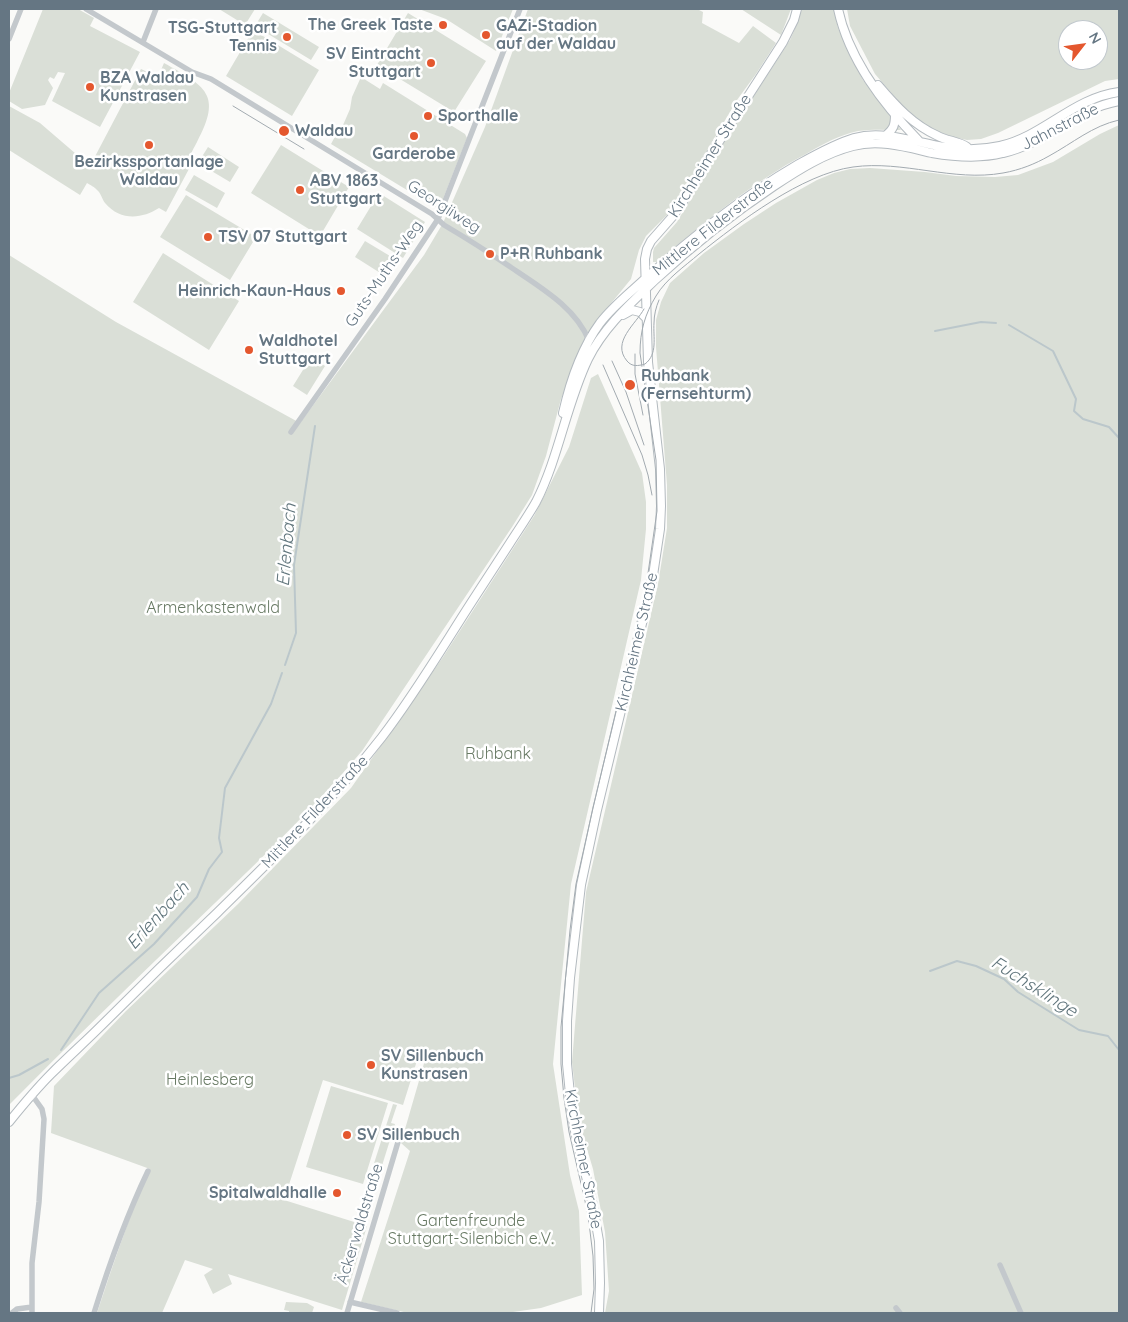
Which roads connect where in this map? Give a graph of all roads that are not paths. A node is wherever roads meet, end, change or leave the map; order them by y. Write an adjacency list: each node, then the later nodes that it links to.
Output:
1 (21, 9): 7 (street)
2 (86, 9): 8 (street, Georgiiweg)
3 (156, 9): 8 (street)
4 (520, 9): 17 (street, Guts-Muths-Weg)
5 (797, 9): 18 (main road, Kirchheimer Straße)
6 (838, 9): 9 (main road, Jahnstraße)
7 (9, 39)
8 (143, 42): 17 (street, Georgiiweg)
9 (862, 67): 12 (main road, Jahnstraße); 15 (main road, Jahnstraße)
10 (1119, 92): 15 (main road, Jahnstraße)
11 (1119, 101): 16 (main road, Jahnstraße)
12 (895, 114): 13 (main road); 14 (main road, Jahnstraße)
13 (885, 136): 14 (main road, Mittlere Filderstraße); 18 (main road, Mittlere Filderstraße)
14 (920, 142): 15 (main road, Mittlere Filderstraße); 16 (main road, Jahnstraße)
15 (971, 149)
16 (937, 154): 19 (main road, Mittlere Filderstraße)
17 (438, 219): 22 (street, Georgiiweg); 24 (street, Guts-Muths-Weg)
18 (645, 280): 19 (main road, Kirchheimer Straße); 22 (main road, Mittlere Filderstraße)
19 (645, 290): 20 (main road, Mittlere Filderstraße); 21 (main road, Kirchheimer Straße)
20 (616, 318): 21 (main road); 23 (main road, Mittlere Filderstraße)
21 (646, 318): 37 (main road, Kirchheimer Straße)
22 (589, 342): 23 (main road); 25 (main road, Mittlere Filderstraße)
23 (589, 357): 25 (main road, Mittlere Filderstraße)
24 (291, 432)
25 (556, 452): 26 (main road, Mittlere Filderstraße)
26 (32, 1095): 27 (main road, Mittlere Filderstraße); 32 (street)
27 (9, 1122)
28 (398, 1142): 31 (street, Äckerwaldstraße)
29 (148, 1171): 34 (street)
30 (1000, 1265): 38 (street)
31 (350, 1302): 35 (street, Äckerwaldstraße); 36 (street)
32 (32, 1310): 33 (street)
33 (12, 1313)
34 (94, 1313)
35 (347, 1313)
36 (397, 1313)
37 (598, 1313)
38 (1021, 1313)

